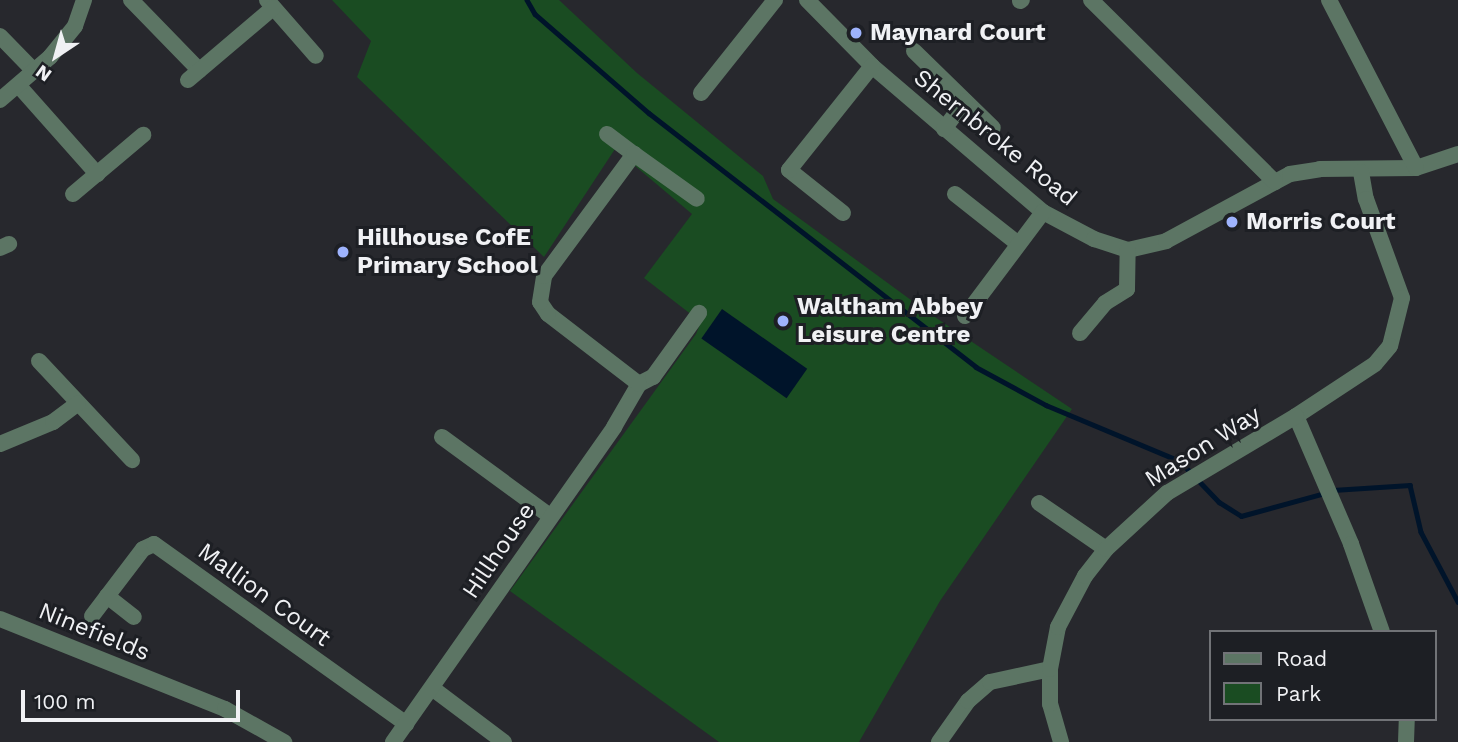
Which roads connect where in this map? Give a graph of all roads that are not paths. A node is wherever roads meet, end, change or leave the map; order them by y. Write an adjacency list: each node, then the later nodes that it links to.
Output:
1 (83, 0): 12 (street)
2 (131, 0): 7 (street)
3 (775, 0): 14 (street)
4 (807, 0): 11 (street, Shernbroke Road)
5 (1091, 0): 26 (street)
6 (1329, 0): 23 (street)
7 (270, 4): 10 (street)
8 (2, 42): 12 (street)
9 (914, 51): 16 (street)
10 (316, 56)
11 (873, 66): 18 (street, Shernbroke Road); 30 (street)
12 (34, 71): 13 (street)
13 (19, 86): 15 (street); 25 (street)
14 (701, 93)
15 (0, 100)
16 (965, 101): 17 (street); 18 (street)
17 (993, 128)
18 (943, 129): 31 (street, Shernbroke Road)
19 (607, 134): 21 (street)
20 (142, 135): 25 (street)
21 (634, 154): 29 (street); 38 (street)
22 (1458, 154): 23 (street)
23 (1416, 168): 24 (street)
24 (1361, 172): 26 (street); 40 (street, Mason Way)
25 (97, 174): 27 (street)
26 (1275, 181): 33 (street)
27 (73, 194)
28 (955, 194): 32 (street)
29 (697, 199)
30 (842, 212)
31 (1043, 212): 32 (street); 33 (street, Shernbroke Road)
32 (1017, 243): 35 (street)
33 (1128, 250): 36 (street)
34 (699, 313): 38 (street, Hillhouse)
35 (965, 316)
36 (1080, 332)
37 (39, 361): 39 (street)
38 (639, 384): 45 (street, Hillhouse)
39 (78, 403): 42 (street); 43 (street)
40 (1296, 416): 46 (street, Mason Way); 51 (street, Mason Way)
41 (442, 437): 45 (street)
42 (0, 444)
43 (132, 460)
44 (1039, 503): 46 (street)
45 (550, 516): 53 (street, Hillhouse)
46 (1106, 549): 52 (street, Mason Way)
47 (107, 596): 48 (street, Mallion Court); 49 (street); 55 (street, Mallion Court)
48 (92, 616)
49 (134, 617)
50 (0, 619): 56 (street, Ninefields)
51 (1380, 630)
52 (1049, 669): 59 (street); 60 (street, Mason Way)
53 (432, 688): 55 (street, Hillhouse); 58 (street)
54 (1407, 721): 61 (street)
55 (406, 724): 57 (street, Hillhouse)
56 (284, 742)
57 (393, 742)
58 (504, 742)
59 (939, 742)
60 (1061, 742)
61 (1406, 742)

